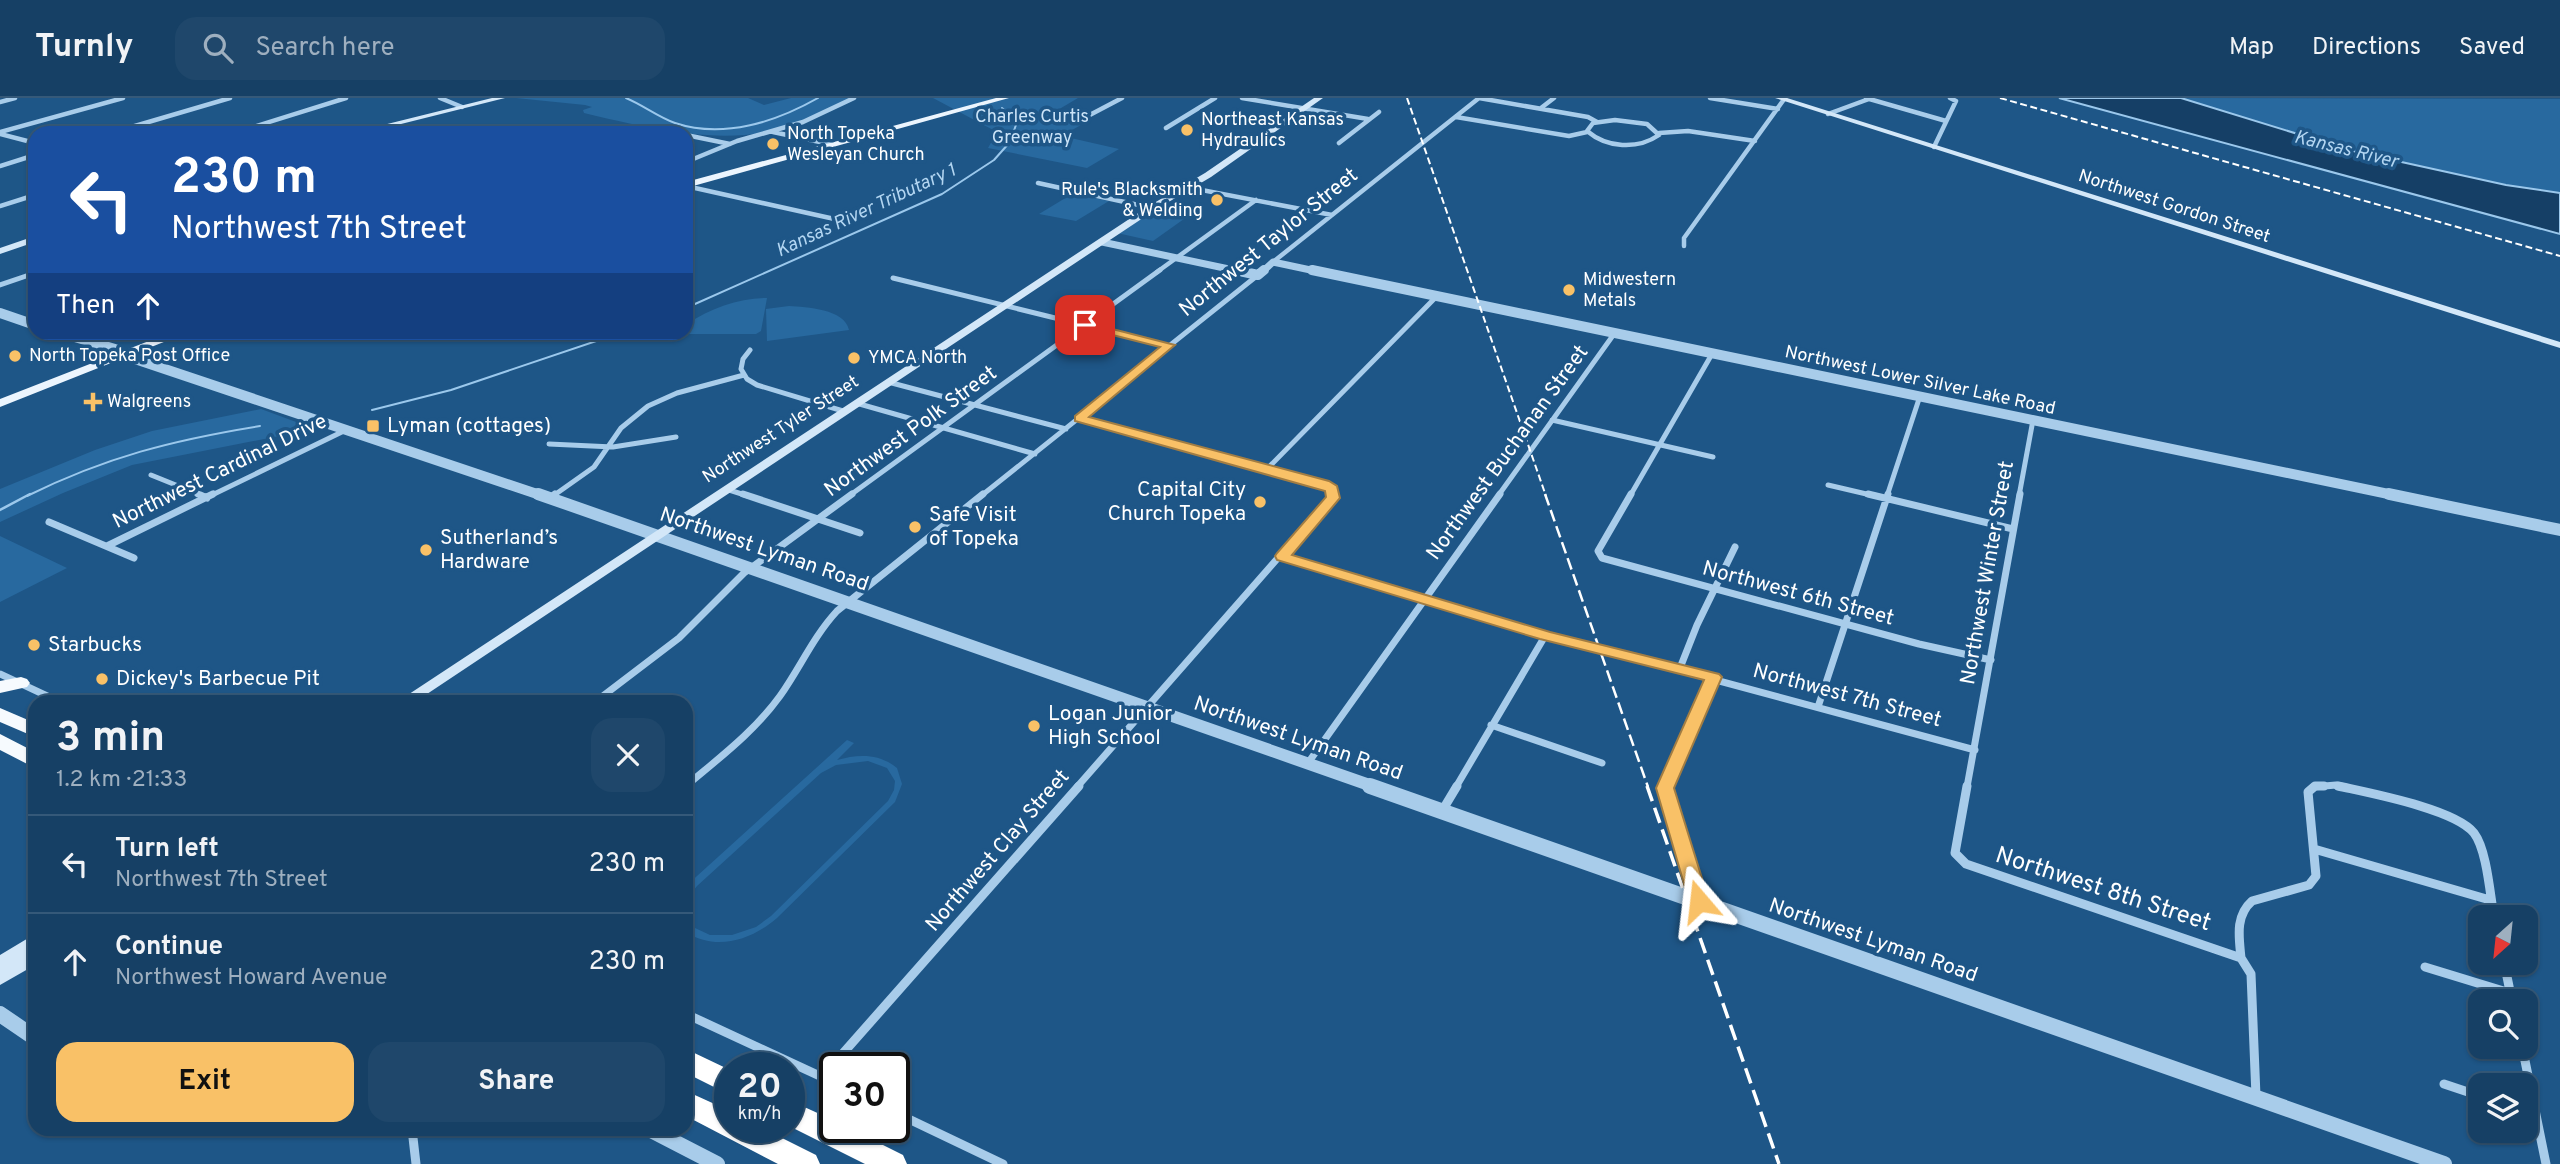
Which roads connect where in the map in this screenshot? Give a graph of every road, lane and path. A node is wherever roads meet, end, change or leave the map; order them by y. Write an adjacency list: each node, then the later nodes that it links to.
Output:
1 (15, 98): 19 (street)
2 (123, 98): 37 (street)
3 (230, 98): 31 (street)
4 (346, 98): 32 (street)
5 (440, 98): 20 (street)
6 (501, 98): 20 (main road)
7 (853, 98): 35 (street)
8 (1005, 98): 44 (main road)
9 (1122, 98): 27 (street)
10 (1215, 98): 34 (street)
11 (1242, 98): 21 (street)
12 (1319, 98): 21 (main road, Northwest Tyler Street)
13 (1479, 98): 22 (street); 26 (street, Northwest Taylor Street)
14 (1554, 98): 22 (street)
15 (1710, 98): 23 (street)
16 (1869, 98): 25 (street); 29 (street)
17 (1783, 99): 23 (street); 25 (main road, Northwest Gordon Street)
18 (1952, 99): 29 (street)
19 (0, 102)
20 (462, 107): 33 (main road)
21 (1304, 108): 28 (street); 51 (main road, Northwest Tyler Street)
22 (1541, 108): 30 (street)
23 (1778, 109): 41 (street)
24 (1379, 112): 28 (street)
25 (1828, 114): 45 (main road, Northwest Gordon Street)
26 (1456, 117): 36 (street); 57 (street, Northwest Taylor Street)
27 (1084, 118)
28 (1368, 120): 42 (street)
29 (1946, 121): 45 (street)
30 (1597, 122): 36 (street); 38 (street)
31 (135, 126)
32 (256, 126)
33 (384, 126)
34 (1166, 128)
35 (772, 132): 43 (street); 44 (street)
36 (1587, 132): 38 (street)
37 (0, 133): 40 (street)
38 (1659, 133): 41 (street)
39 (693, 136): 43 (street)
40 (28, 141)
41 (1755, 141): 61 (street)
42 (1339, 143)
43 (730, 144): 47 (street)
44 (834, 145): 50 (main road)
45 (1934, 147): 78 (main road, Northwest Gordon Street)
46 (28, 157): 48 (street)
47 (693, 159)
48 (0, 166)
49 (1038, 183): 56 (street)
50 (693, 184)
51 (1186, 187): 54 (street); 56 (main road, Northwest Tyler Street)
52 (693, 188): 58 (street)
53 (28, 197): 55 (street)
54 (1256, 200): 57 (street); 63 (street, Northwest Polk Street)
55 (0, 206)
56 (1152, 208): 60 (main road, Northwest Tyler Street)
57 (1332, 215): 64 (street, Northwest Taylor Street)
58 (838, 220)
59 (28, 241): 62 (main road)
60 (1102, 242): 63 (street); 70 (main road, Northwest Tyler Street)
61 (1684, 246)
62 (0, 251)
63 (1178, 258): 66 (street); 73 (street, Northwest Polk Street)
64 (1273, 262): 66 (street, Northwest Taylor Street); 69 (street, Northwest Lower Silver Lake Road)
65 (28, 275): 68 (street)
66 (1258, 275): 77 (street, Northwest Taylor Street)
67 (893, 278): 70 (street)
68 (0, 285)
69 (1436, 297): 74 (street, Northwest Lower Silver Lake Road); 101 (street)
70 (1006, 306): 73 (street); 83 (main road, Northwest Tyler Street)
71 (0, 313): 72 (street)
72 (28, 323)
73 (1085, 325): 77 (street); 87 (street, Northwest Polk Street)
74 (1614, 334): 81 (street, Northwest Lower Silver Lake Road); 90 (street, Northwest Buchanan Street)
75 (82, 340): 80 (street, Northwest Lyman Road)
76 (163, 340): 80 (main road)
77 (1169, 345): 89 (street, Northwest Taylor Street)
78 (2560, 345)
79 (750, 350): 82 (street)
80 (125, 354): 85 (main road); 93 (street, Northwest Lyman Road)
81 (1712, 354): 84 (street, Northwest Lower Silver Lake Road); 97 (street)
82 (744, 375): 88 (street); 98 (street)
83 (888, 382): 86 (main road, Northwest Tyler Street); 87 (street)
84 (1920, 397): 91 (street, Northwest Lower Silver Lake Road); 107 (street)
85 (0, 403)
86 (856, 403): 88 (main road, Northwest Tyler Street); 92 (street)
87 (974, 405): 92 (street, Northwest Polk Street); 94 (street)
88 (843, 411): 104 (main road, Northwest Tyler Street)
89 (1079, 419): 94 (street, Northwest Taylor Street); 101 (street)
90 (1552, 420): 97 (street); 120 (street, Northwest Buchanan Street)
91 (2033, 420): 110 (street, Northwest Winter Street); 111 (street, Northwest Lower Silver Lake Road)
92 (943, 428): 99 (street); 108 (street, Northwest Polk Street)
93 (349, 429): 105 (street, Northwest Cardinal Drive); 106 (street, Northwest Lyman Road)
94 (1066, 429): 99 (street, Northwest Taylor Street)
95 (676, 437): 98 (street)
96 (549, 444): 98 (street)
97 (1660, 444): 100 (street); 119 (street, Northwest 6th Street)
98 (611, 446): 106 (street)
99 (1035, 454): 121 (street, Northwest Taylor Street)
100 (1713, 457)
101 (1267, 469): 116 (street, Northwest Clay Street)
102 (151, 475): 105 (street)
103 (1828, 485): 107 (street)
104 (726, 489): 108 (street); 113 (main road, Northwest Tyler Street)
105 (207, 498): 114 (street, Northwest Cardinal Drive)
106 (550, 499): 113 (street, Northwest Lyman Road)
107 (1888, 499): 110 (street); 122 (street)
108 (818, 519): 112 (street); 118 (street, Northwest Polk Street)
109 (49, 522): 114 (street)
110 (2013, 529): 124 (street, Northwest Winter Street)
111 (2560, 530)
112 (860, 533)
113 (654, 535): 118 (street, Northwest Lyman Road); 131 (main road, Northwest Tyler Street)
114 (107, 546): 117 (street)
115 (1735, 547): 119 (street)
116 (1282, 556): 120 (street, Northwest 7th Street); 134 (street, Northwest Clay Street)
117 (134, 558)
118 (751, 569): 121 (street, Northwest Lyman Road); 132 (street, Northwest Polk Street)
119 (1715, 590): 122 (street, Northwest 6th Street); 125 (street)
120 (1424, 600): 123 (street, Northwest 7th Street); 142 (street, Northwest Buchanan Street)
121 (849, 602): 134 (street, Northwest Lyman Road); 143 (street, Northwest Taylor Street)
122 (1846, 625): 124 (street, Northwest 6th Street); 133 (street)
123 (1545, 635): 125 (street, Northwest 7th Street); 136 (street)
124 (1991, 660): 139 (street, Northwest Winter Street)
125 (1680, 668): 127 (street, Northwest 7th Street)
126 (0, 674): 128 (street)
127 (1713, 677): 133 (street, Northwest 7th Street); 148 (street)
128 (21, 683): 129 (highway); 130 (street)
129 (0, 687)
130 (46, 695)
131 (414, 695)
132 (604, 695)
133 (1818, 707): 139 (street, Northwest 7th Street)
134 (1148, 708): 142 (street, Northwest Lyman Road); 160 (street, Northwest Clay Street)
135 (0, 714): 137 (highway)
136 (1491, 726): 141 (street); 144 (street)
137 (28, 728)
138 (0, 741): 140 (highway)
139 (1976, 750): 146 (street, Northwest Winter Street)
140 (28, 757)
141 (1602, 763)
142 (1307, 764): 144 (street, Northwest Lyman Road)
143 (693, 780)
144 (1442, 811): 148 (street, Northwest Lyman Road)
145 (2314, 849): 147 (street); 147 (street); 151 (street)
146 (1956, 856): 151 (street, Northwest 8th Street)
147 (2490, 900): 149 (street)
148 (1699, 901): 166 (street, Northwest Lyman Road)
149 (2491, 905)
150 (28, 946): 153 (main road)
151 (2241, 958): 166 (street)
152 (28, 960): 155 (main road)
153 (0, 964)
154 (2425, 967): 156 (street)
155 (0, 978)
156 (2488, 989)
157 (0, 1014): 159 (street)
158 (693, 1017): 163 (street)
159 (28, 1033)
160 (844, 1052)
161 (693, 1064): 162 (highway)
162 (714, 1075)
163 (819, 1076)
164 (2444, 1084): 165 (street)
165 (2468, 1092)
166 (2256, 1098): 178 (street, Northwest Lyman Road)
167 (805, 1120): 176 (highway)
168 (910, 1120): 177 (street)
169 (413, 1136): 173 (street)
170 (663, 1136): 174 (street)
171 (2538, 1137): 179 (street)
172 (765, 1143): 175 (highway)
173 (416, 1164)
174 (718, 1164)
175 (806, 1164)
176 (893, 1164)
177 (1003, 1164)
178 (2444, 1164)
179 (2546, 1164)

